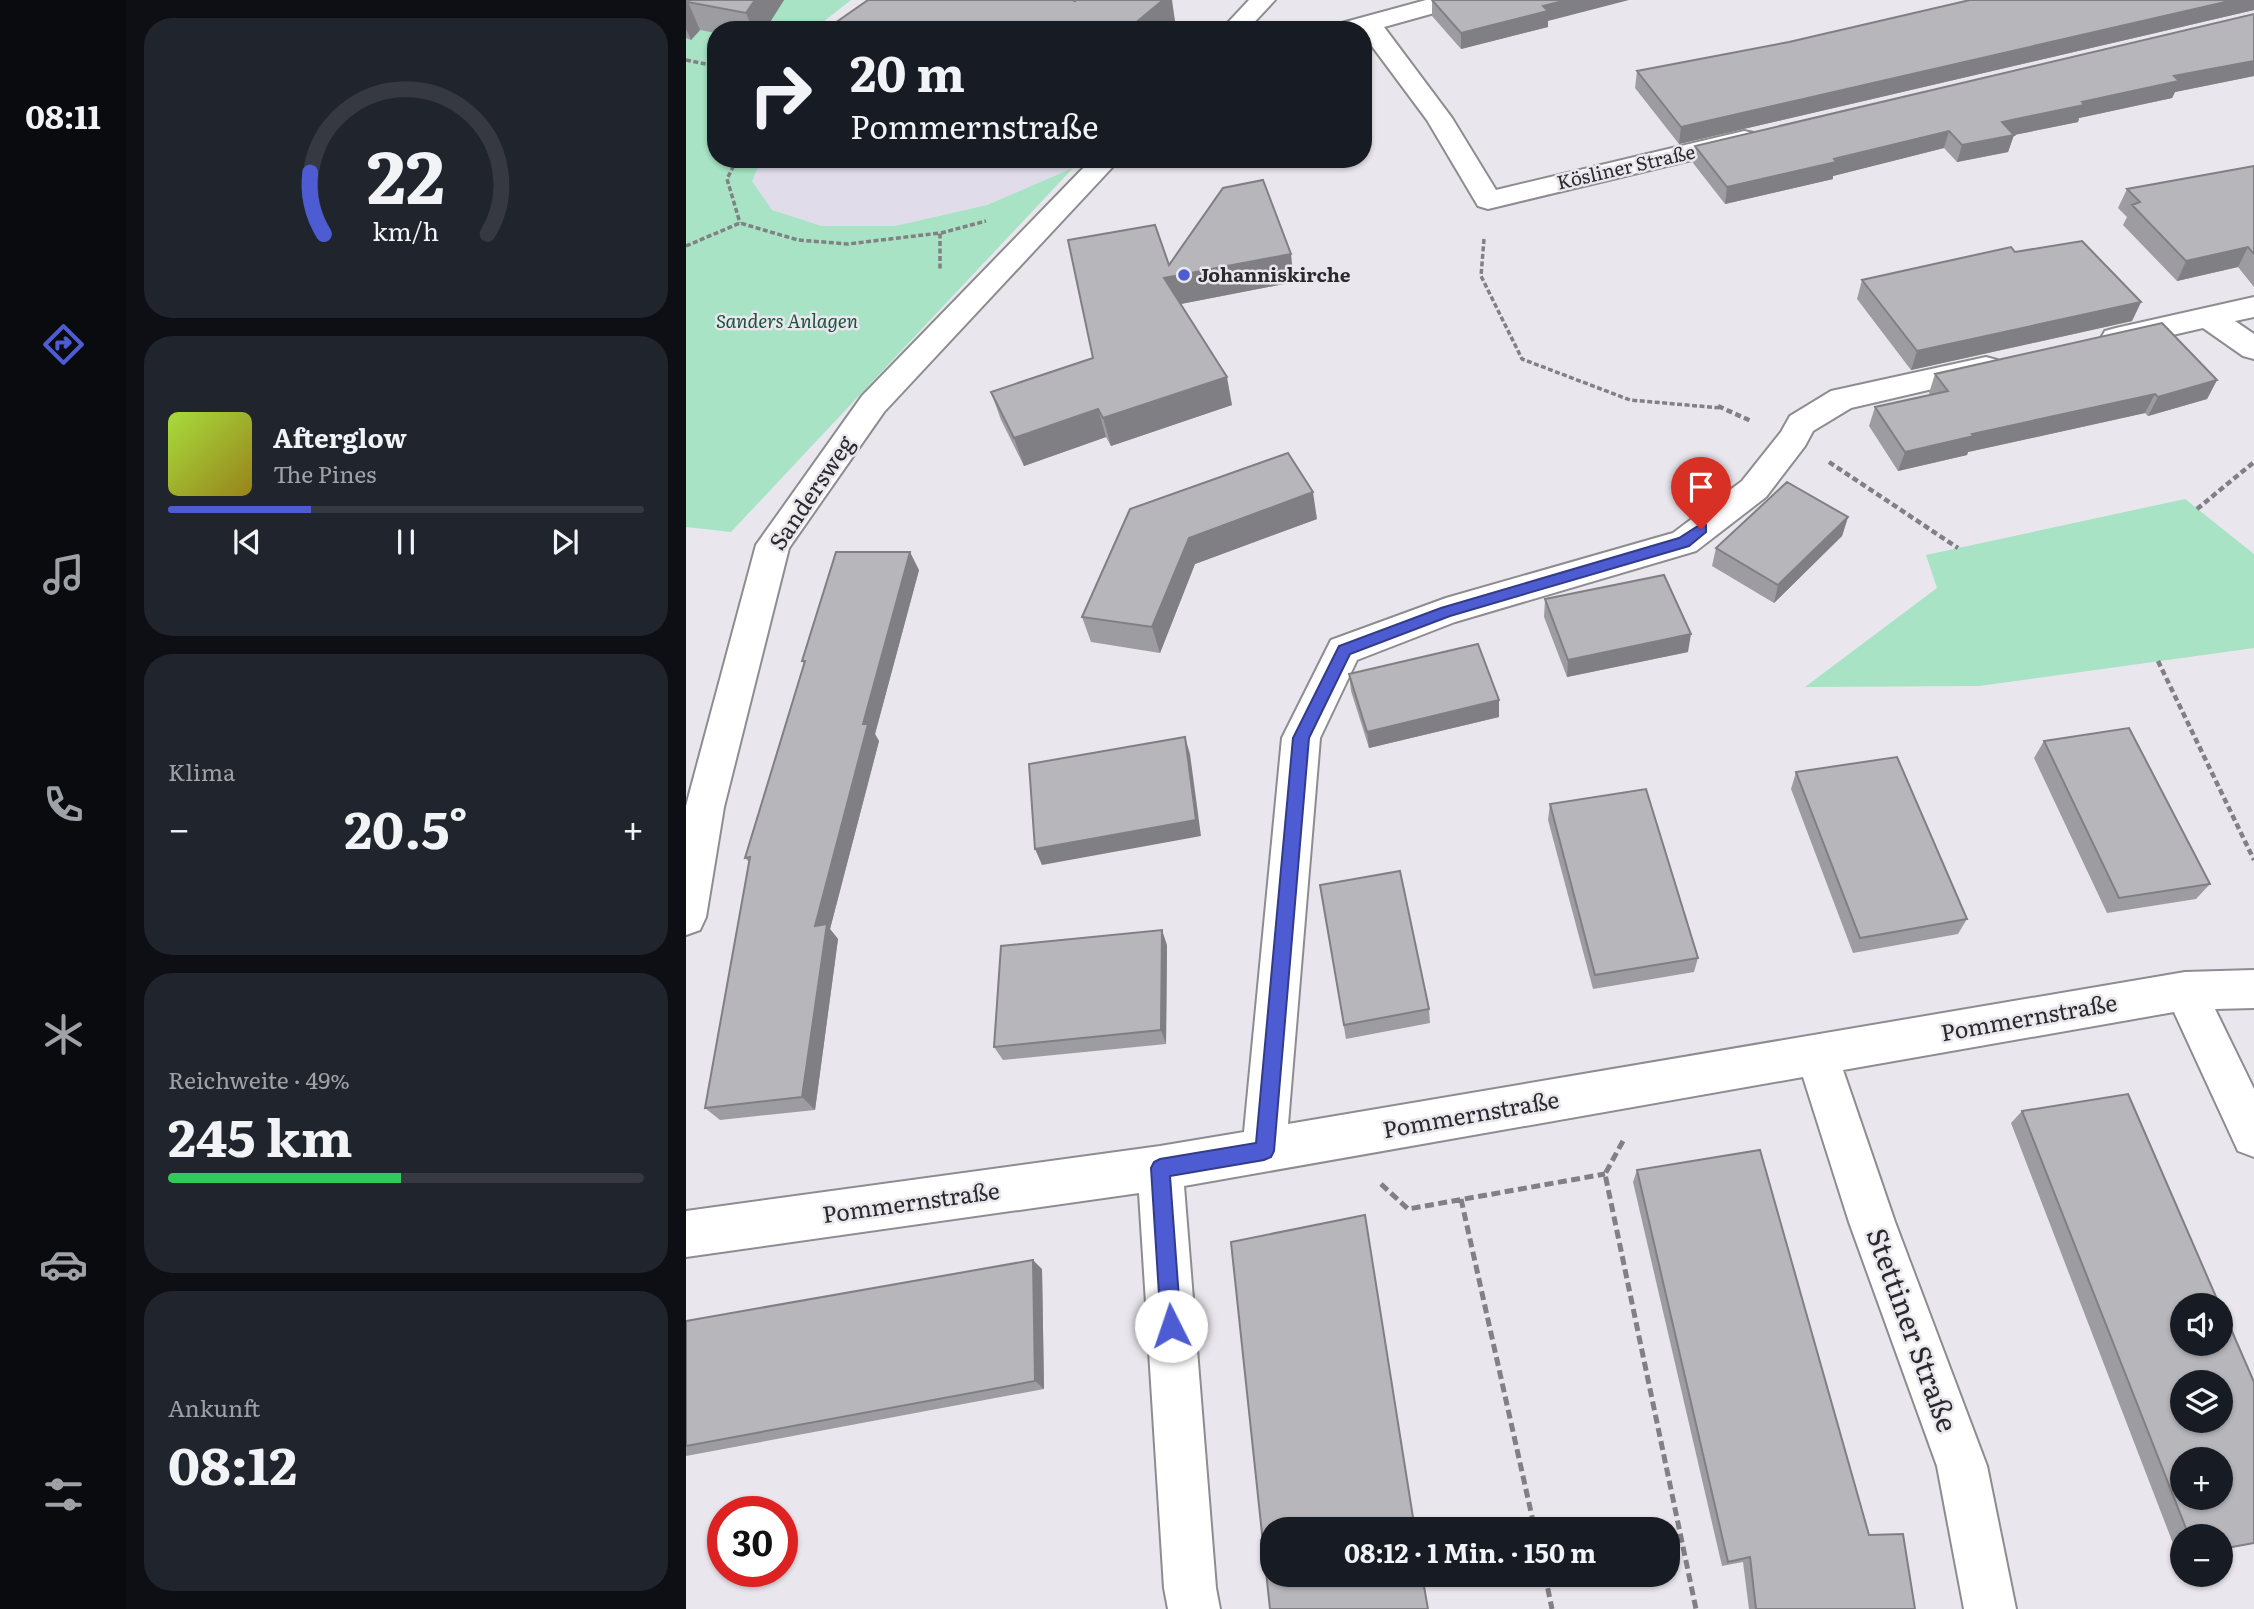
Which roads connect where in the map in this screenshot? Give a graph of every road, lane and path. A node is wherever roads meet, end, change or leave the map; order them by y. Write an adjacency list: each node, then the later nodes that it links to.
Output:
1 (1264, 0): 3 (street)
2 (1454, 0): 4 (street)
3 (1242, 21)
4 (1372, 23)
5 (1372, 45): 11 (street)
6 (686, 60): 7 (path)
7 (707, 64)
8 (1770, 133): 11 (street, Kösliner Straße)
9 (732, 168): 12 (path)
10 (1098, 168): 16 (street, Sandersweg)
11 (1488, 200): 20 (path)
12 (740, 223): 13 (path); 16 (path)
13 (686, 246)
14 (2254, 307): 15 (street)
15 (2208, 317): 17 (street); 18 (street)
16 (941, 332): 26 (street, Sandersweg)
17 (2086, 344)
18 (2254, 349)
19 (2018, 360): 20 (street)
20 (1794, 438): 23 (path); 32 (street)
21 (2254, 462): 22 (path)
22 (2197, 509)
23 (1958, 548)
24 (2158, 661): 25 (path)
25 (2254, 860)
26 (686, 917)
27 (2254, 989): 28 (street, Pommernstraße)
28 (2185, 991): 29 (street, Pommernstraße); 30 (street)
29 (1817, 1055): 31 (street, Pommernstraße); 41 (street, Stettiner Straße)
30 (2254, 1136)
31 (1335, 1139): 32 (street, Pommernstraße); 34 (path)
32 (1264, 1151): 33 (street, Pommernstraße)
33 (1160, 1168): 35 (street, Pommernstraße); 38 (street)
34 (1461, 1199): 36 (path); 40 (path)
35 (686, 1234)
36 (1532, 1517)
37 (1547, 1587): 39 (path)
38 (1194, 1609)
39 (1552, 1609)
40 (1696, 1609)
41 (1990, 1609)

